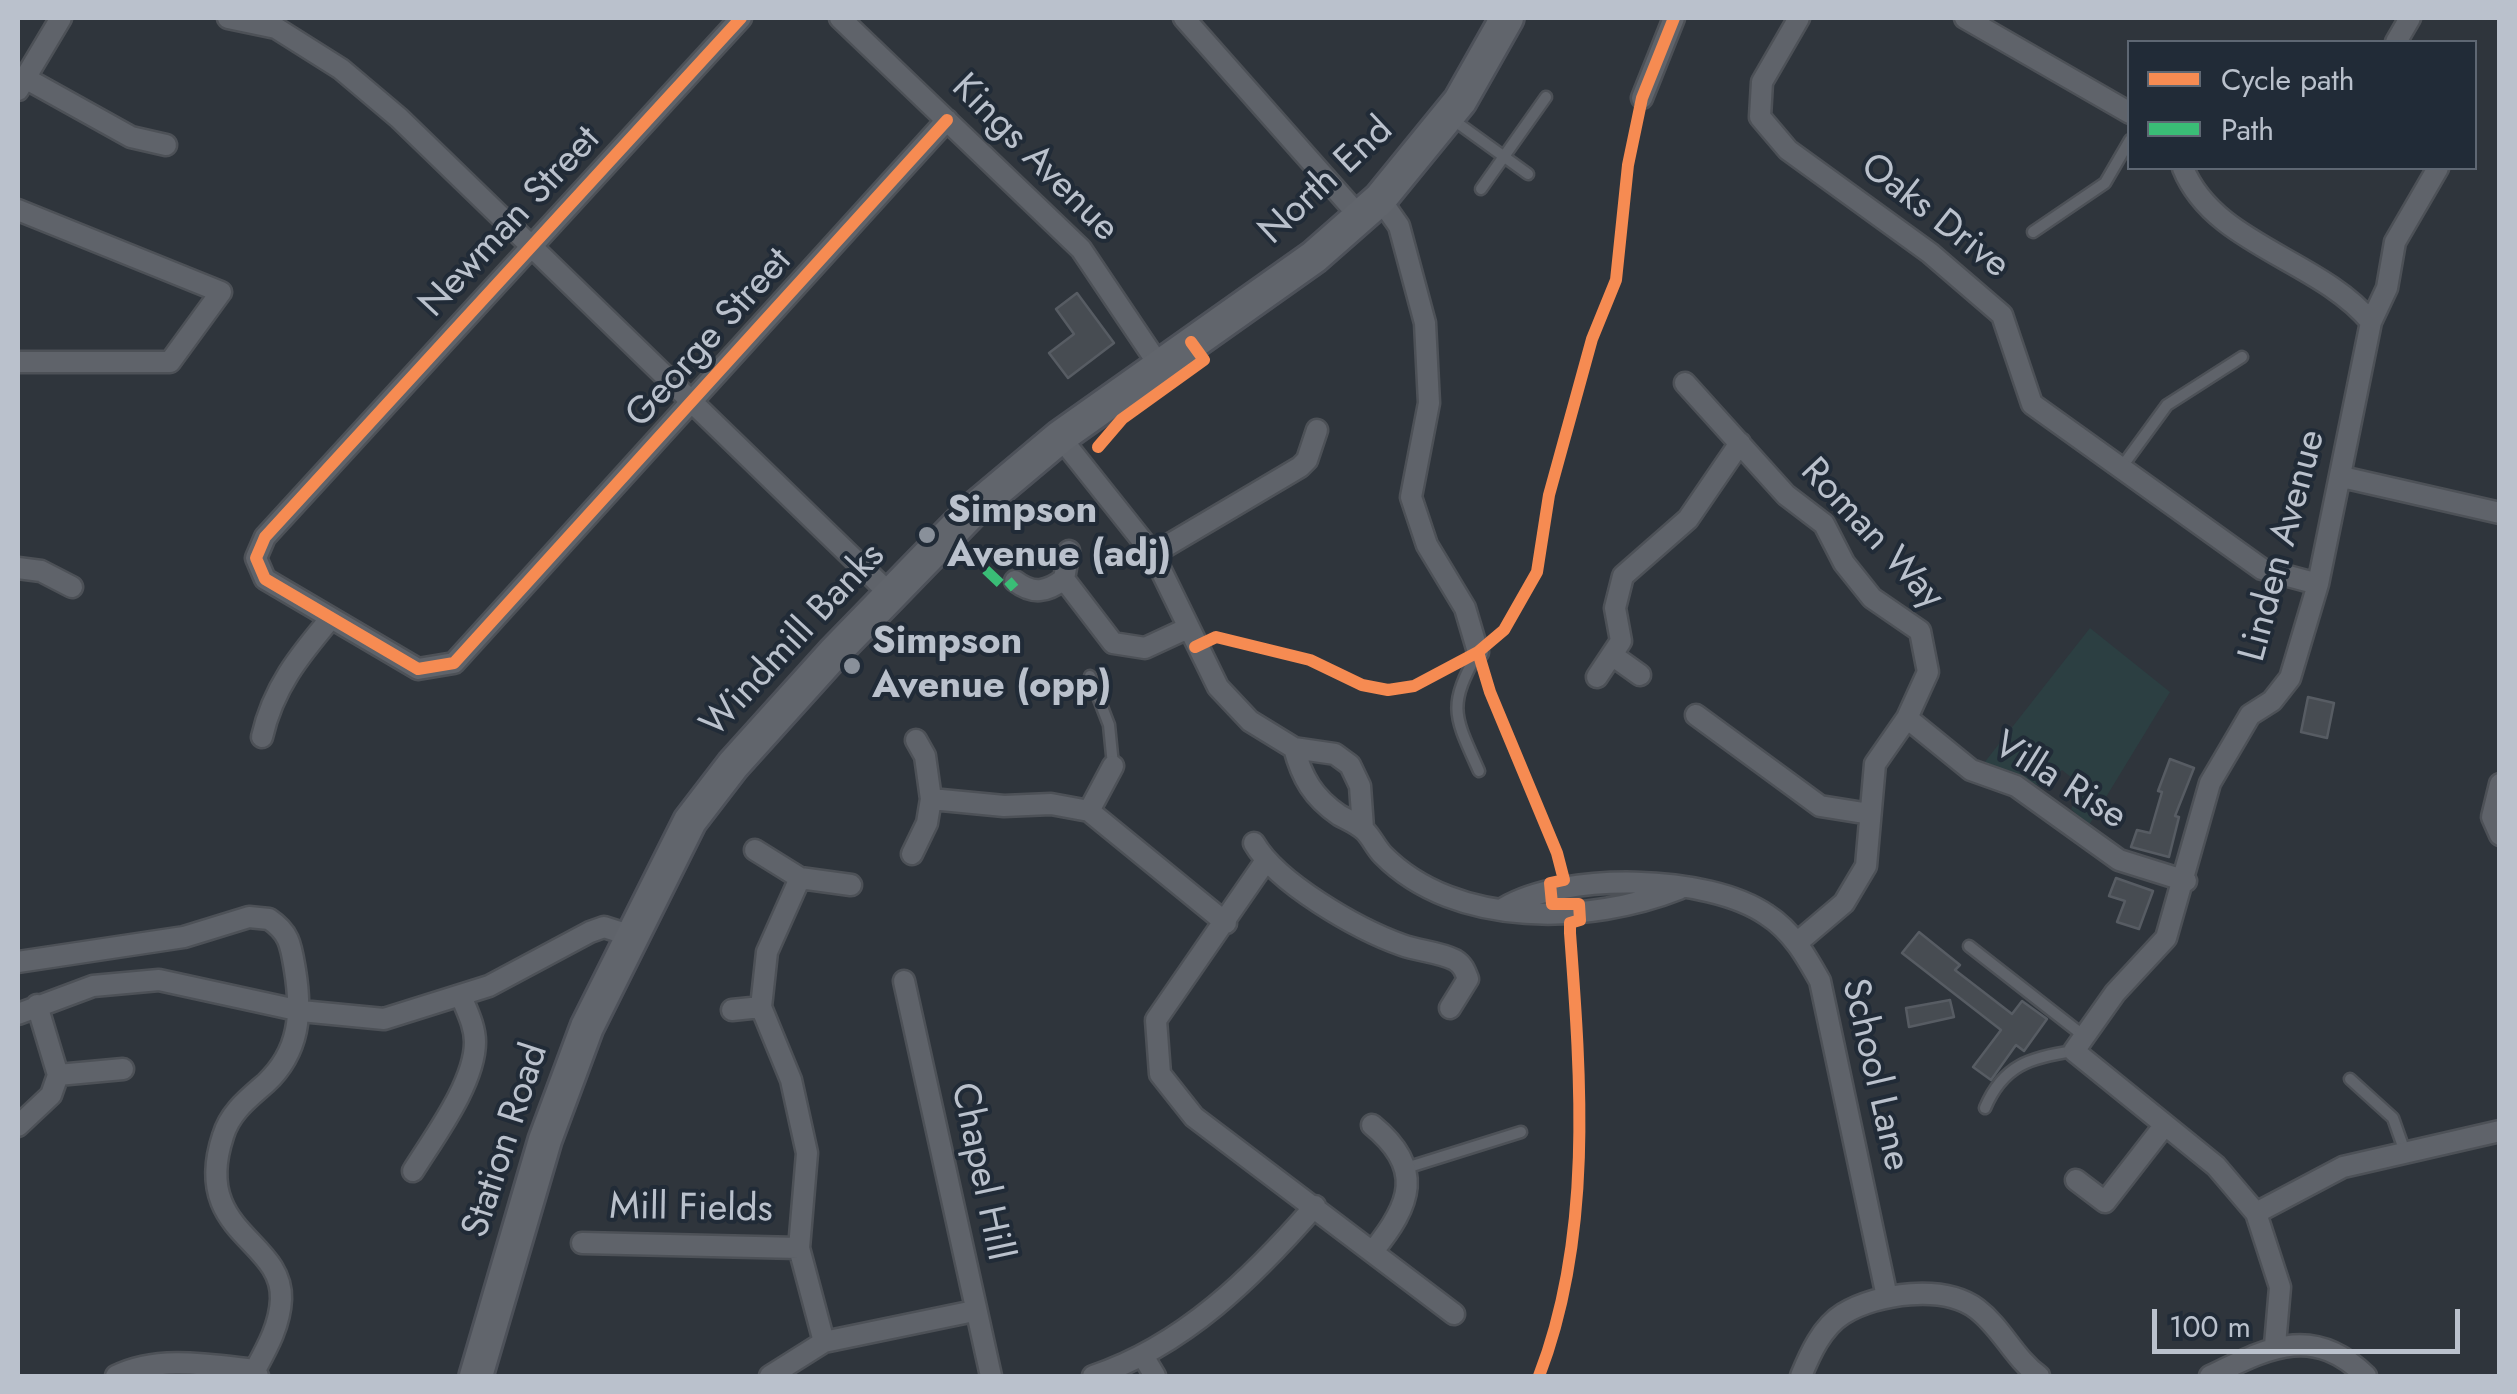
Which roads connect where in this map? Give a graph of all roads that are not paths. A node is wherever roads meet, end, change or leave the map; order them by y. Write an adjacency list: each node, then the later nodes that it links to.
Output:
1 (62, 18): 12 (street)
2 (228, 18): 28 (street)
3 (742, 18): 28 (street, Newman Street)
4 (840, 18): 17 (street, Kings Avenue)
5 (1184, 18): 25 (street)
6 (1507, 18): 16 (main road, North End)
7 (1674, 18): 14 (street)
8 (1798, 18): 38 (street, Oaks Drive)
9 (1964, 18): 15 (street)
10 (2410, 18): 11 (street)
11 (2397, 40)
12 (21, 84): 18 (street)
13 (1546, 97): 20 (lane)
14 (1642, 98)
15 (2127, 111)
16 (1449, 116): 20 (lane); 25 (main road, North End)
17 (946, 120): 32 (street, Kings Avenue); 34 (street, George Street)
18 (166, 145)
19 (2127, 145): 27 (lane)
20 (1503, 158): 23 (lane); 24 (lane)
21 (2183, 170): 29 (street)
22 (2437, 170): 29 (street, Linden Avenue)
23 (1528, 174)
24 (1482, 189)
25 (1370, 208): 32 (main road, North End); 51 (street)
26 (18, 210): 31 (street)
27 (2033, 232)
28 (532, 246): 34 (street); 49 (street, Newman Street)
29 (2371, 322): 39 (street, Linden Avenue)
30 (2242, 357): 38 (lane)
31 (18, 362)
32 (1159, 366): 36 (main road, Windmill Banks)
33 (1685, 382): 37 (street, Roman Way)
34 (694, 403): 48 (street); 49 (street, George Street)
35 (1316, 430): 42 (street)
36 (1060, 437): 42 (street); 48 (main road, Windmill Banks)
37 (1740, 443): 52 (street); 57 (street, Roman Way)
38 (2121, 468): 46 (street, Oaks Drive)
39 (2342, 477): 40 (street); 46 (street, Linden Avenue)
40 (2500, 513)
41 (1069, 551): 44 (street)
42 (1153, 554): 50 (street)
43 (18, 568): 47 (street)
44 (1064, 579): 45 (street); 50 (street)
45 (1015, 581)
46 (2318, 584): 74 (street, Linden Avenue)
47 (72, 588)
48 (890, 594): 77 (main road, Windmill Banks)
49 (331, 618): 58 (street)
50 (1186, 629): 60 (street)
51 (1478, 652): 62 (lane)
52 (1612, 655): 53 (street); 55 (street)
53 (1640, 675)
54 (1090, 676): 61 (lane)
55 (1597, 678)
56 (1696, 716): 66 (street)
57 (1906, 718): 66 (street, Roman Way); 74 (street, Villa Rise)
58 (262, 737)
59 (916, 740): 64 (street)
60 (1294, 748): 67 (street, School Lane); 67 (street)
61 (1114, 766): 65 (street)
62 (1480, 771)
63 (2500, 784): 68 (street)
64 (931, 799): 65 (street); 71 (street)
65 (1089, 811): 76 (street)
66 (1870, 814): 78 (street, Roman Way)
67 (1362, 828): 78 (street, School Lane)
68 (2500, 834)
69 (1254, 842): 72 (street)
70 (755, 850): 73 (street)
71 (912, 854)
72 (1265, 862): 76 (street); 84 (street)
73 (800, 878): 75 (street); 83 (street, Mill Fields)
74 (2186, 882): 88 (street, Linden Avenue)
75 (851, 885)
76 (1226, 923): 102 (street)
77 (629, 936): 82 (street); 115 (main road, Station Road)
78 (1798, 942): 107 (street, School Lane)
79 (1968, 946): 88 (lane)
80 (18, 962): 87 (street)
81 (904, 981): 108 (street, Chapel Hill)
82 (461, 996): 87 (street); 100 (street)
83 (762, 1008): 86 (street); 105 (street, Mill Fields)
84 (1450, 1008)
85 (27, 1010): 87 (street); 90 (street)
86 (732, 1010)
87 (302, 1011): 113 (street)
88 (2079, 1043): 92 (lane); 95 (street)
89 (124, 1068): 90 (street)
90 (58, 1075): 94 (street)
91 (2350, 1079): 98 (lane)
92 (1985, 1108)
93 (1372, 1125): 99 (street)
94 (18, 1126)
95 (2164, 1126): 101 (street); 103 (street)
96 (2500, 1131): 98 (street)
97 (1522, 1132): 99 (lane)
98 (2405, 1152): 103 (street)
99 (1406, 1168): 106 (street)
100 (412, 1171)
101 (2076, 1180)
102 (1315, 1206): 106 (street); 112 (street)
103 (2256, 1213): 111 (street)
104 (582, 1243): 105 (street, Mill Fields)
105 (799, 1248): 110 (street, Mill Fields)
106 (1372, 1251): 109 (street)
107 (1887, 1297): 120 (street); 121 (street)
108 (974, 1312): 110 (street); 117 (street, Chapel Hill)
109 (1454, 1314)
110 (824, 1342): 116 (street)
111 (2275, 1345): 122 (street); 123 (street)
112 (1143, 1356): 118 (street); 119 (street)
113 (257, 1373): 114 (street)
114 (116, 1376)
115 (476, 1376)
116 (770, 1376)
117 (992, 1376)
118 (1093, 1376)
119 (1155, 1376)
120 (1800, 1376)
121 (2039, 1376)
122 (2210, 1376)
123 (2366, 1376)

